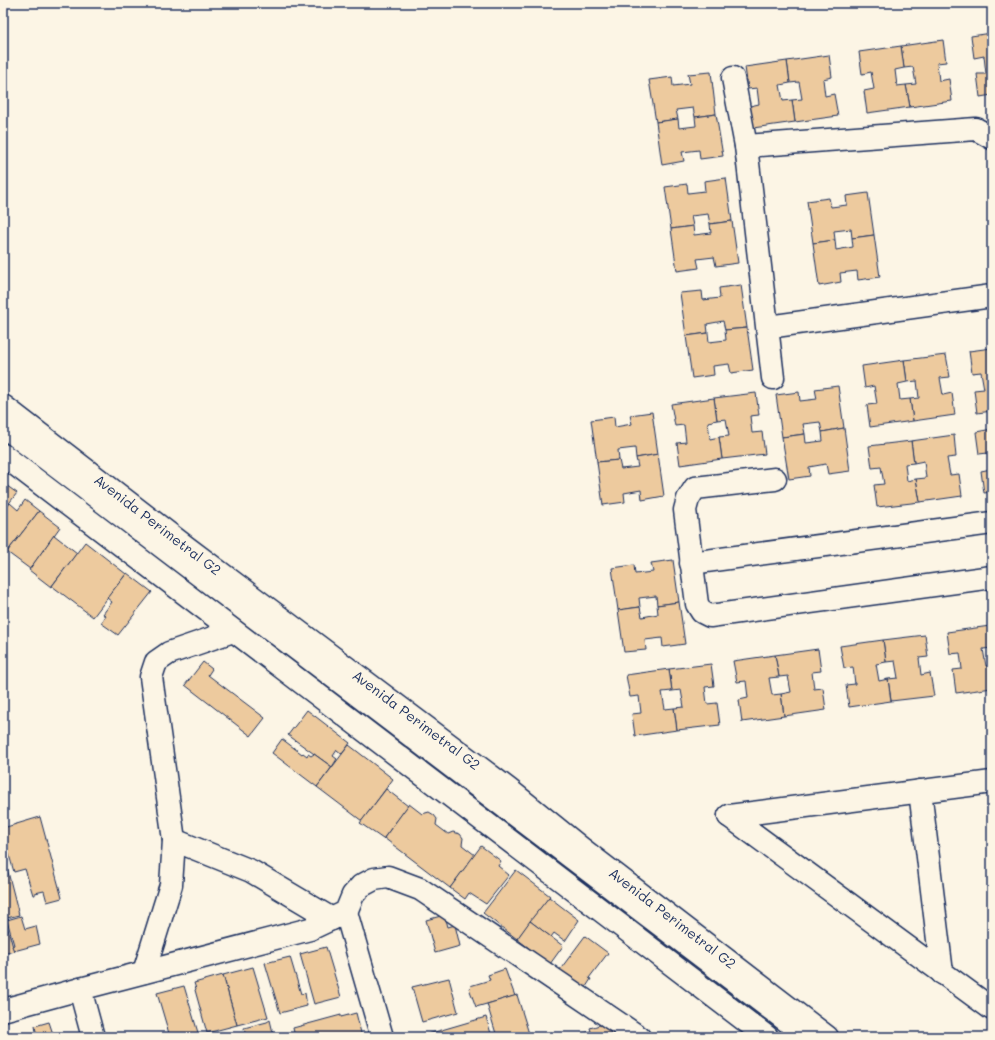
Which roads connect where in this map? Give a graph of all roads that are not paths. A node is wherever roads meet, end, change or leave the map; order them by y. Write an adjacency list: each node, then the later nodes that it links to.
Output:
1 (733, 78): 3 (street)
2 (992, 138): 3 (street)
3 (746, 146): 5 (street)
4 (992, 296): 5 (street)
5 (768, 327): 6 (street)
6 (773, 378)
7 (3, 406): 29 (street, Avenida Perimetral G2)
8 (3, 426): 28 (street)
9 (3, 455): 14 (street)
10 (775, 478): 12 (street)
11 (992, 523): 12 (street)
12 (691, 563): 13 (street)
13 (992, 577)
14 (233, 631): 17 (street); 27 (street)
15 (992, 782): 16 (street)
16 (920, 791): 20 (street); 20 (street)
17 (174, 840): 18 (street); 19 (street)
18 (339, 915): 19 (street); 25 (street); 26 (street)
19 (144, 972): 21 (street)
20 (942, 973): 22 (street)
21 (80, 989): 23 (street); 24 (street)
22 (992, 1009)
23 (3, 1010)
24 (93, 1037)
25 (382, 1037)
26 (639, 1037)
27 (767, 1037)
28 (808, 1037)
29 (827, 1037)

